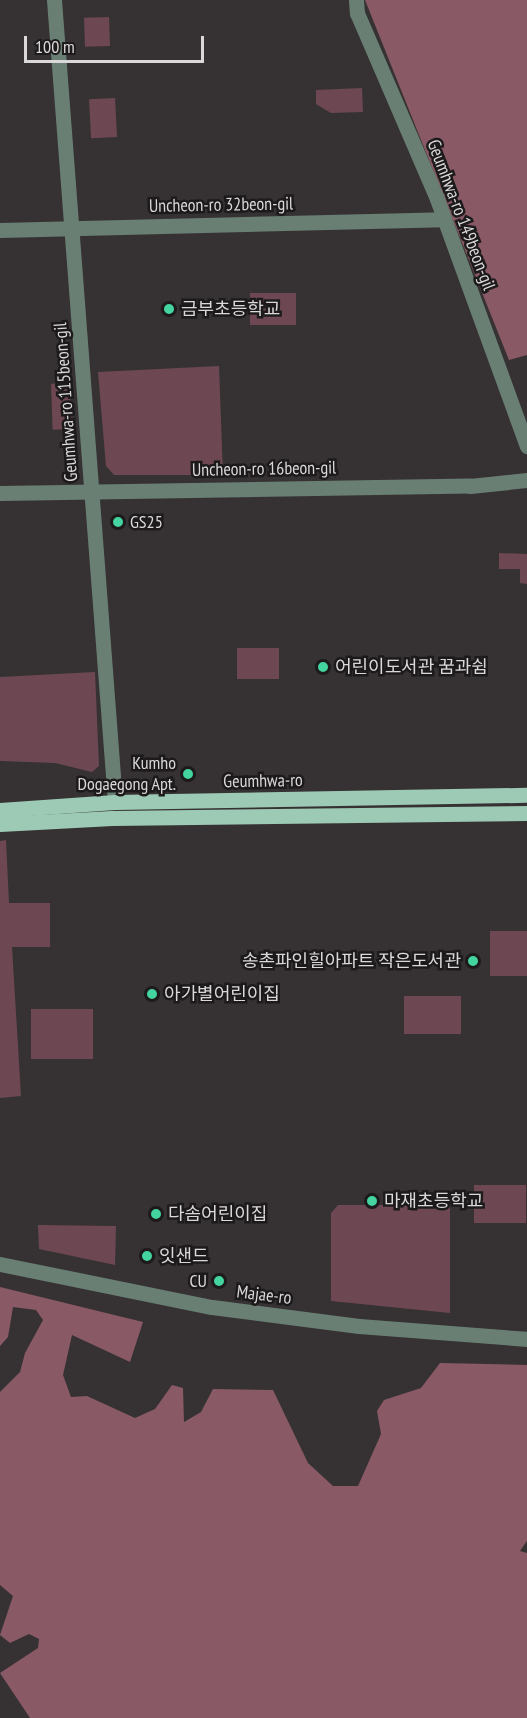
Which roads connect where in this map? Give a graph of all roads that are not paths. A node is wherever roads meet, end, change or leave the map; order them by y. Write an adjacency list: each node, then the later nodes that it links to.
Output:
1 (54, 0): 4 (street, Geumhwa-ro 115beon-gil)
2 (356, 0): 3 (street, Geumhwa-ro 149beon-gil)
3 (444, 219): 4 (street, Uncheon-ro 32beon-gil); 6 (street, Geumhwa-ro 149beon-gil)
4 (72, 228): 5 (street, Uncheon-ro 32beon-gil); 8 (street, Geumhwa-ro 115beon-gil)
5 (0, 230)
6 (527, 446)
7 (527, 480): 8 (street, Uncheon-ro 16beon-gil)
8 (92, 490): 9 (street, Uncheon-ro 16beon-gil); 11 (street, Geumhwa-ro 115beon-gil)
9 (0, 493)
10 (527, 795): 11 (main road, Geumhwa-ro)
11 (116, 802): 12 (main road, Geumhwa-ro)
12 (0, 810)
13 (527, 813): 14 (main road, Geumhwa-ro)
14 (0, 824)
15 (0, 1264): 16 (street, Majae-ro)
16 (527, 1339)

